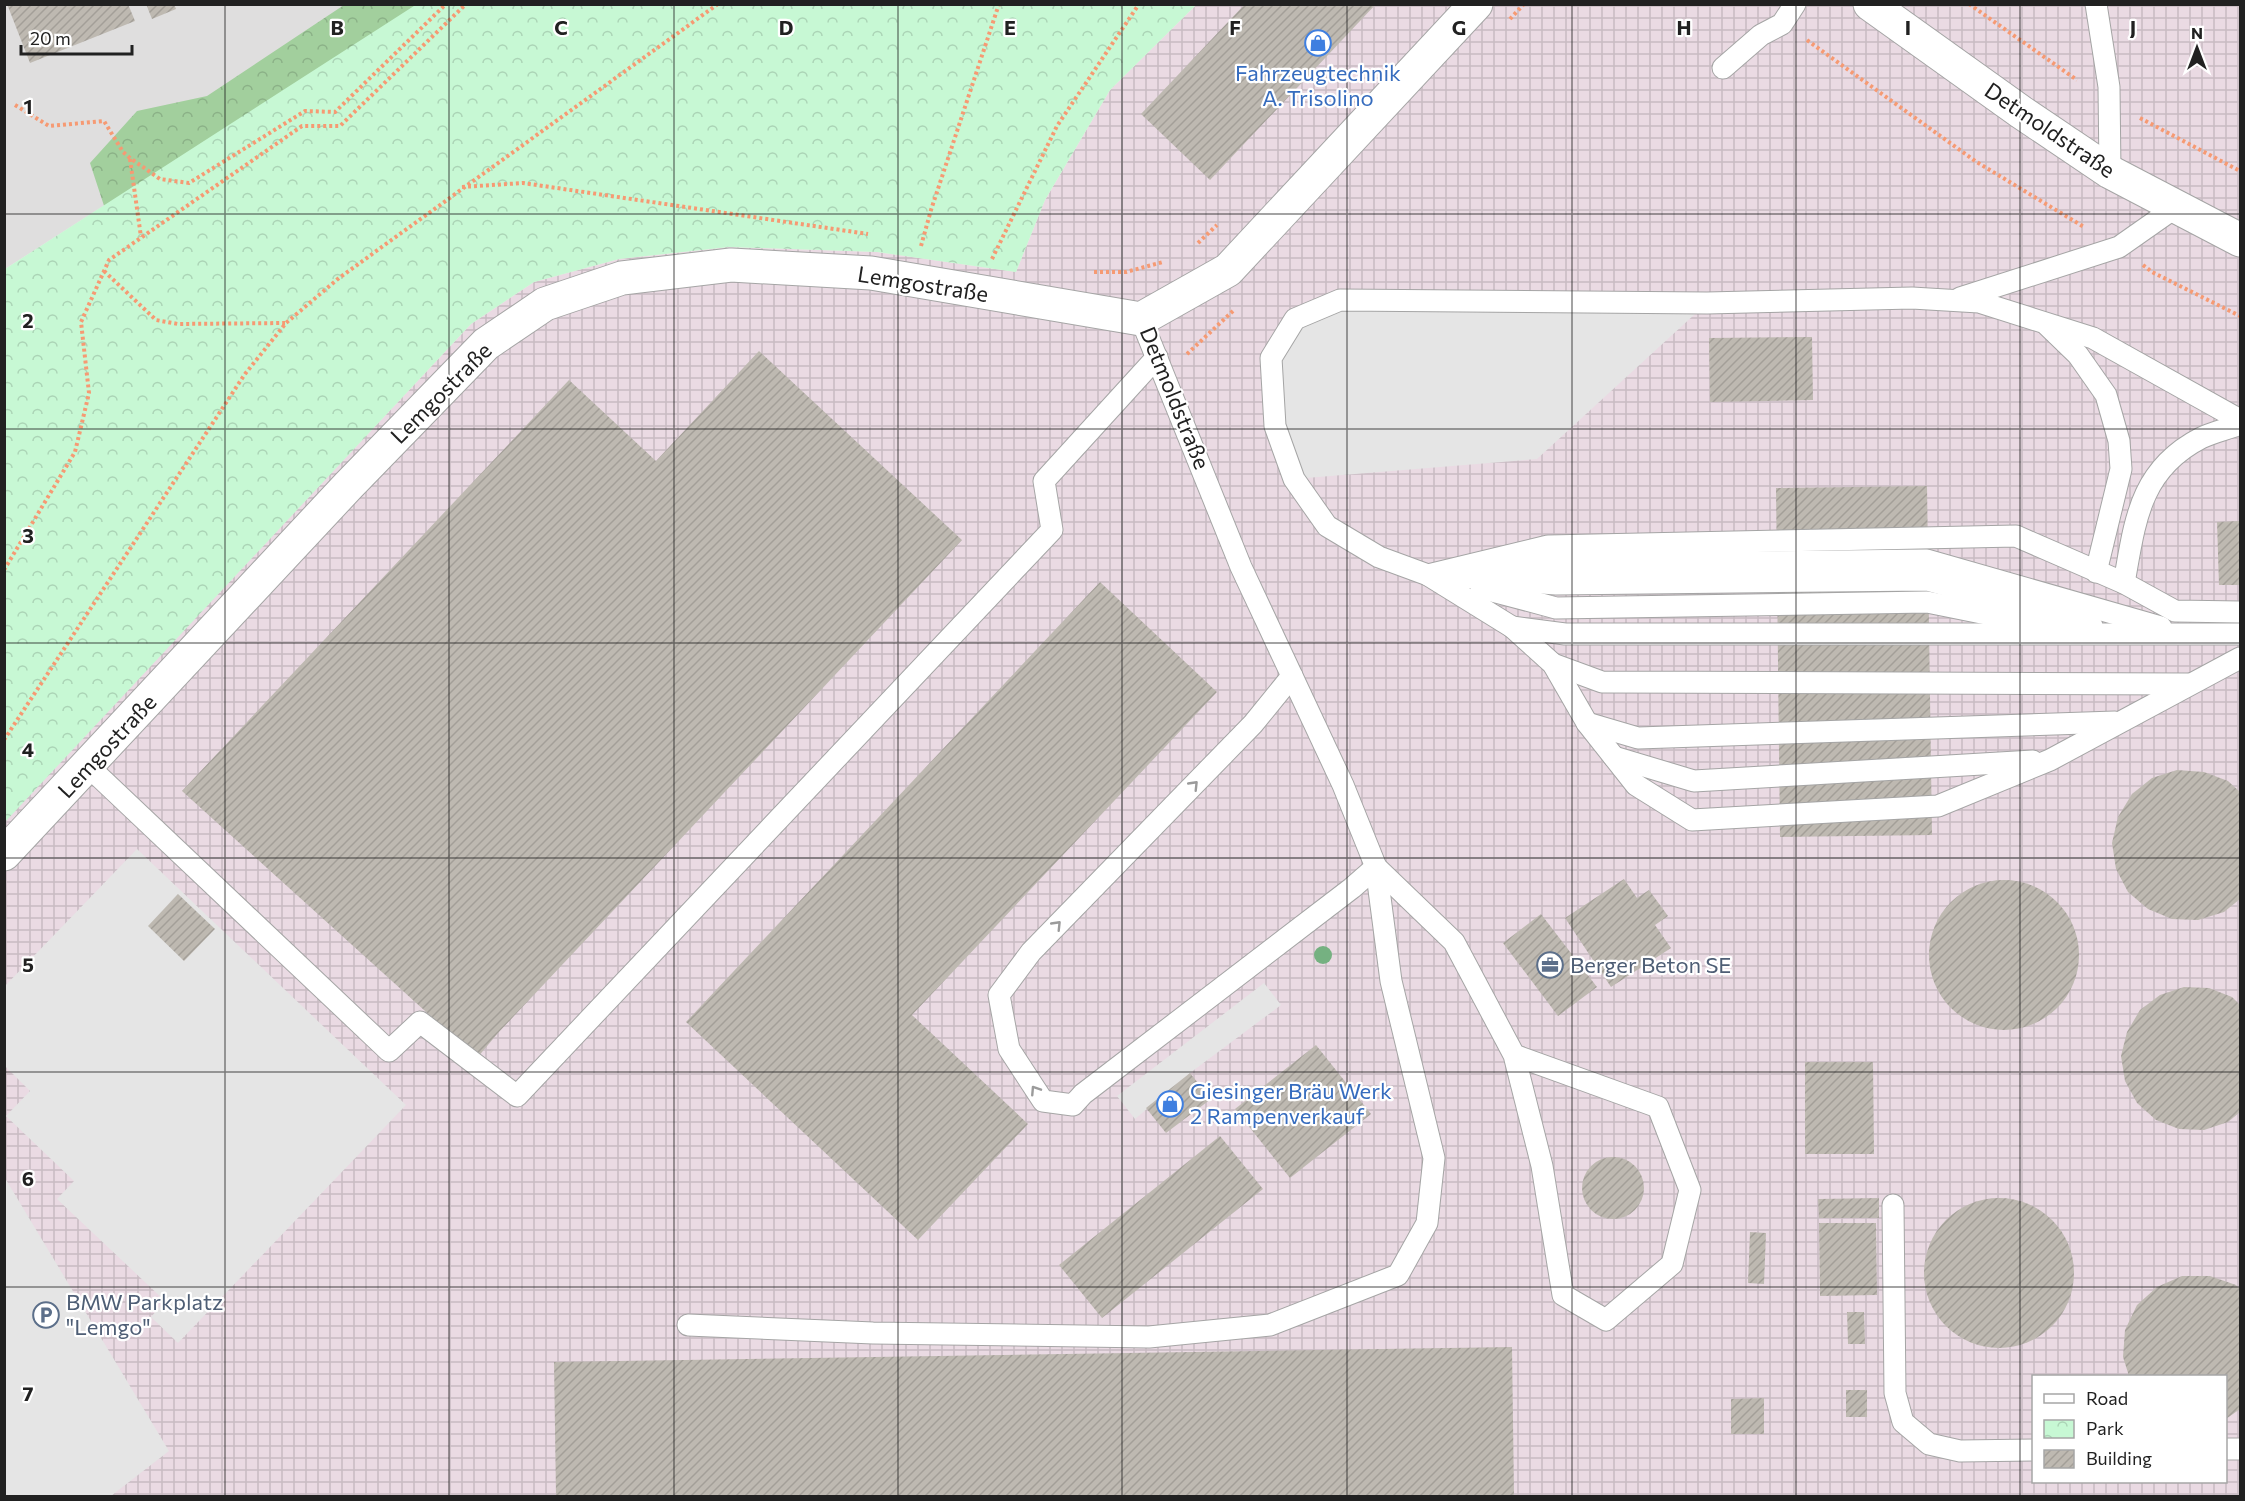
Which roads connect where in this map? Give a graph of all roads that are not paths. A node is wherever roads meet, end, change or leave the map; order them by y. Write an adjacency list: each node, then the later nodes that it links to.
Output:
1 (1476, 4): 10 (street, Detmoldstraße)
2 (1795, 4): 5 (lane)
3 (1870, 4): 6 (street, Detmoldstraße)
4 (2096, 4): 6 (lane)
5 (1723, 68)
6 (2110, 172): 7 (street, Detmoldstraße)
7 (2176, 207): 8 (street, Detmoldstraße); 9 (lane)
8 (2241, 240)
9 (1951, 301): 11 (lane); 16 (lane)
10 (1142, 319): 12 (lane, Detmoldstraße); 32 (street, Lemgostraße)
11 (2042, 321): 13 (lane); 15 (lane)
12 (1157, 357): 26 (lane, Detmoldstraße); 32 (lane)
13 (2241, 422): 17 (lane)
14 (1469, 566): 15 (lane); 16 (lane); 22 (lane)
15 (2096, 572): 17 (lane)
16 (1428, 575): 19 (lane); 20 (lane); 21 (lane)
17 (2124, 584): 18 (lane)
18 (2241, 612)
19 (1512, 627): 20 (lane); 25 (lane)
20 (2080, 634): 21 (lane)
21 (2118, 634): 22 (lane)
22 (2185, 634): 23 (lane)
23 (2241, 634)
24 (2241, 658): 27 (lane)
25 (1553, 664): 27 (lane); 29 (lane)
26 (1292, 676): 34 (lane, Detmoldstraße); 34 (lane, one-way to 26)
27 (2192, 684): 28 (lane)
28 (2121, 722): 29 (lane); 31 (lane)
29 (1587, 723): 30 (lane)
30 (1614, 757): 31 (lane); 31 (lane)
31 (2050, 760)
32 (89, 766): 33 (street, Lemgostraße)
33 (4, 854)
34 (1376, 867): 35 (lane); 37 (lane)
35 (1514, 1055): 35 (lane)
36 (1893, 1205): 38 (lane)
37 (688, 1325)
38 (2032, 1450)

